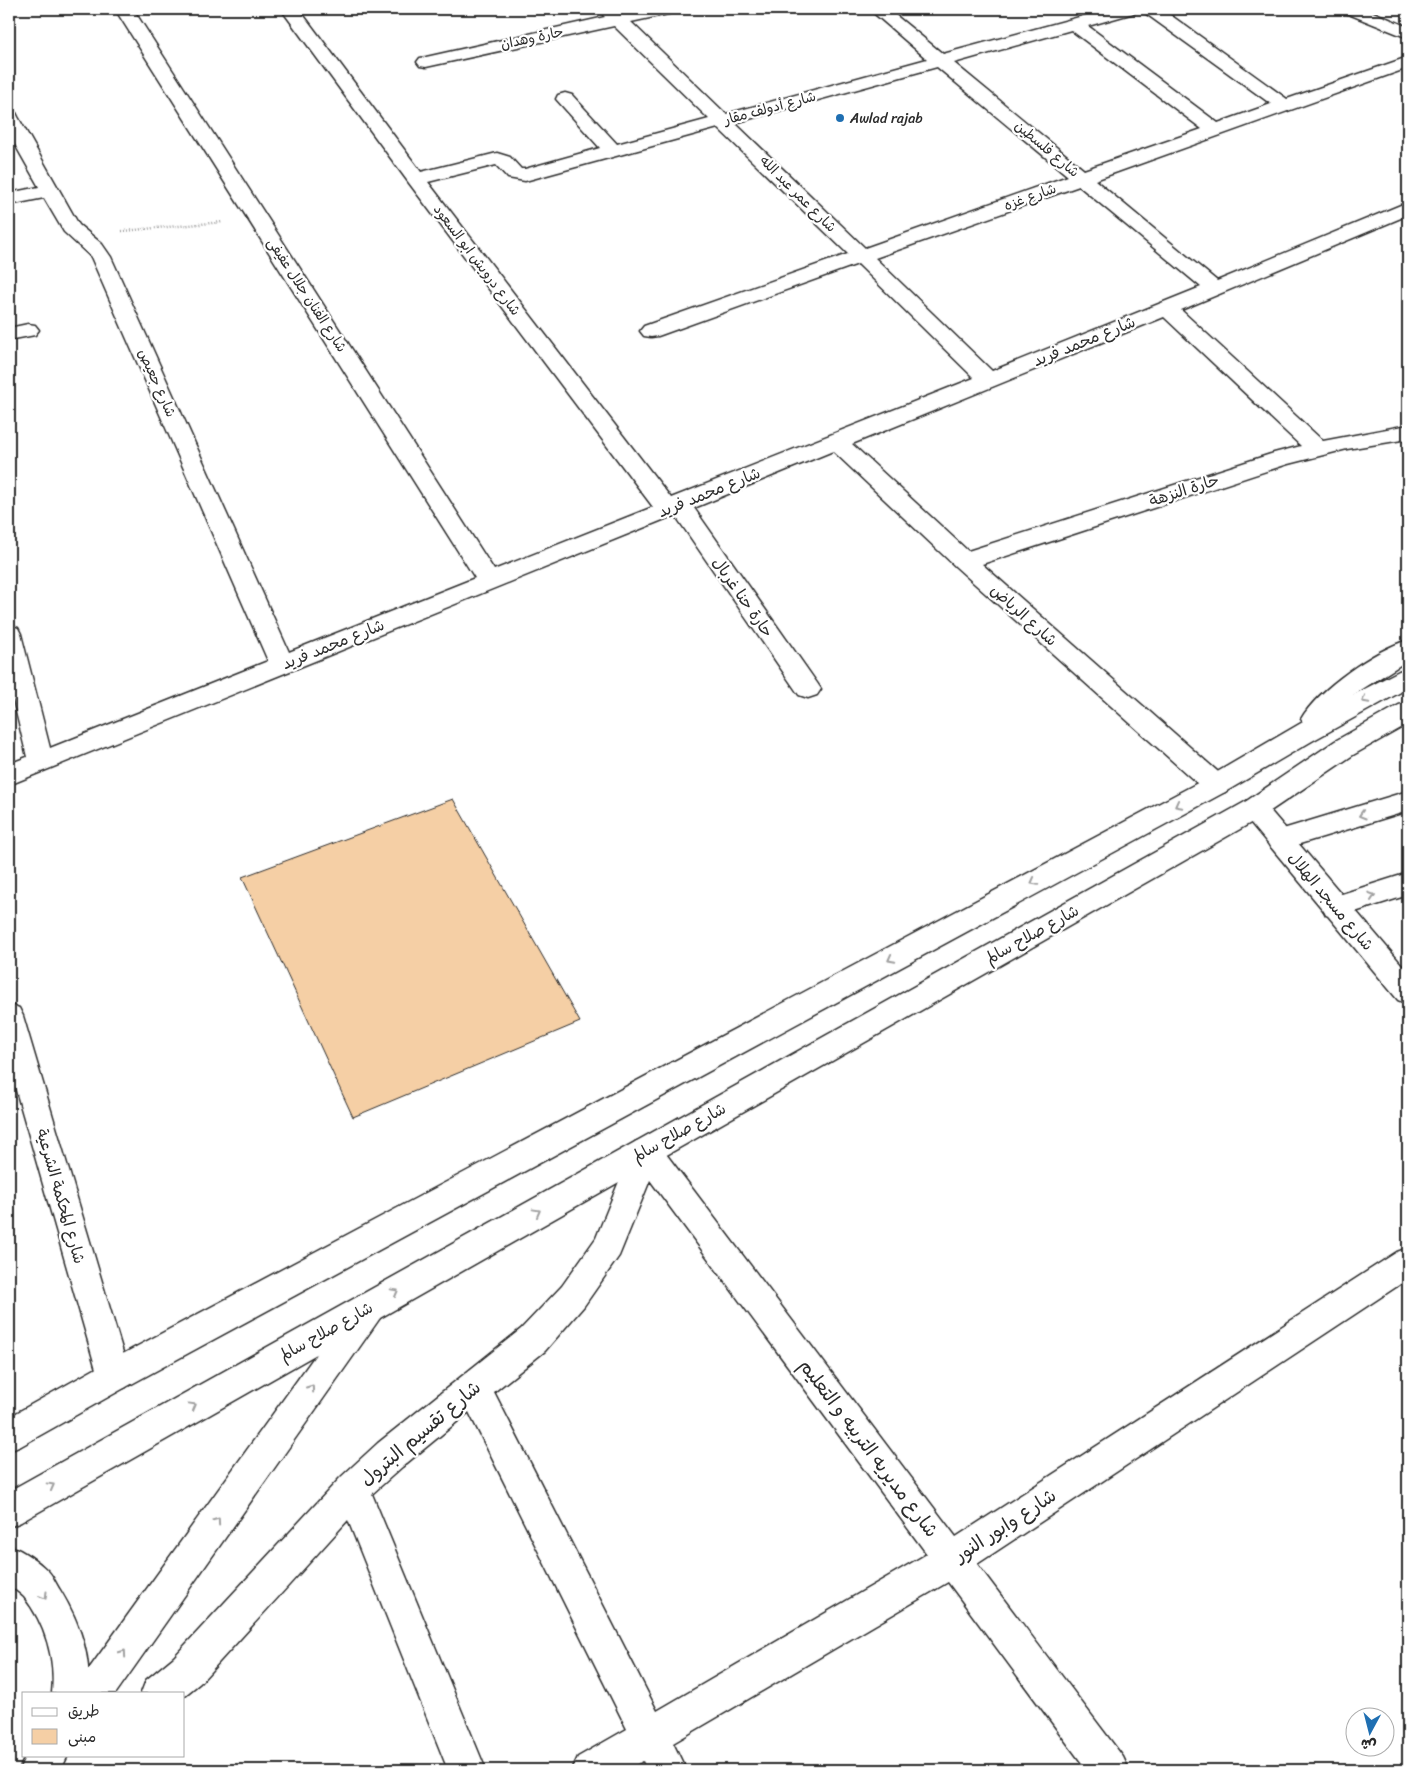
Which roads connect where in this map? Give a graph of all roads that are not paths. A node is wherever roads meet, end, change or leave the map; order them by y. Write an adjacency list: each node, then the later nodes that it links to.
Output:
1 (124, 9): 37 (street, شارع الفنان جلال عفيفى)
2 (290, 9): 23 (street, شارع درويش ابو السعود)
3 (667, 9): 9 (street, حارة وهدان)
4 (878, 9): 13 (street, شارع فلسطين)
5 (1128, 9): 11 (street, شارع أدولف مقار)
6 (1151, 9): 17 (street)
7 (1352, 9): 12 (street)
8 (1378, 9): 10 (street)
9 (612, 14): 14 (street, حارة وهدان); 19 (street, شارع عمر عبد الله)
10 (1408, 22)
11 (1074, 24): 13 (street, شارع أدولف مقار); 20 (street)
12 (1408, 33)
13 (941, 61): 19 (street, شارع أدولف مقار); 22 (street, شارع فلسطين)
14 (426, 62)
15 (1408, 62): 17 (street, شارع غزه)
16 (565, 99): 21 (street)
17 (1285, 106): 20 (street, شارع غزه)
18 (9, 117): 24 (street, شارع جعيص)
19 (723, 121): 21 (street, شارع أدولف مقار); 27 (street, شارع عمر عبد الله)
20 (1217, 130): 22 (street, شارع غزه)
21 (613, 150): 23 (street, شارع أدولف مقار)
22 (1083, 178): 27 (street, شارع غزه); 28 (street, شارع فلسطين)
23 (416, 179): 35 (street, شارع درويش ابو السعود)
24 (50, 190): 25 (street); 40 (street, شارع جعيص)
25 (9, 199)
26 (1408, 208): 28 (street, شارع محمد فريد)
27 (861, 257): 30 (street, شارع غزه); 31 (street, شارع عمر عبد الله)
28 (1215, 289): 29 (street, شارع محمد فريد)
29 (1167, 308): 31 (street, شارع محمد فريد); 34 (street)
30 (651, 332)
31 (988, 380): 33 (street, شارع محمد فريد)
32 (1408, 432): 34 (street, حارة النزهة)
33 (836, 441): 35 (street, شارع محمد فريد); 36 (street, شارع الرياض)
34 (1318, 449): 36 (street, حارة النزهة)
35 (673, 507): 37 (street, شارع محمد فريد); 42 (street, حارة حنا غربال)
36 (964, 561): 49 (street, شارع الرياض)
37 (489, 581): 40 (street, شارع محمد فريد)
38 (9, 634): 47 (street)
39 (1408, 649): 45 (street)
40 (282, 664): 47 (street, شارع محمد فريد)
41 (1408, 677): 45 (street, one-way to 45)
42 (808, 689)
43 (1408, 712): 46 (street, شارع صلاح سالم)
44 (1408, 732): 46 (street, شارع صلاح سالم)
45 (1303, 734): 49 (street)
46 (1344, 748): 51 (street, شارع صلاح سالم)
47 (41, 762): 48 (street, شارع محمد فريد)
48 (9, 775)
49 (1216, 785): 60 (street, one-way to 60)
50 (1408, 801): 52 (street, one-way to 52)
51 (1254, 809): 52 (street, شارع مسجد الهلال); 57 (street, شارع صلاح سالم)
52 (1280, 840): 54 (street, شارع مسجد الهلال)
53 (1408, 884): 54 (street, one-way to 53)
54 (1336, 907): 55 (street, شارع مسجد الهلال)
55 (1408, 992)
56 (9, 1016): 60 (street, شارع المحكمة الشرعية)
57 (646, 1151): 59 (street, شارع صلاح سالم, one-way to 57); 61 (street, شارع تقسيم البترول); 65 (street, شارع مديريه التربيه و التعليم)
58 (1408, 1262): 65 (street, شارع وابور النور)
59 (369, 1307): 64 (street, شارع صلاح سالم, one-way to 59); 68 (street, one-way to 59)
60 (114, 1376): 62 (street)
61 (474, 1387): 63 (street, شارع تقسيم البترول); 70 (street)
62 (9, 1435)
63 (353, 1489): 69 (street, شارع تقسيم البترول); 73 (street)
64 (9, 1510)
65 (953, 1559): 70 (street, شارع وابور النور); 76 (street, شارع مديريه التربيه و التعليم)
66 (9, 1563): 67 (street, one-way to 67)
67 (70, 1692)
68 (95, 1692)
69 (160, 1692)
70 (649, 1736): 74 (street, شارع وابور النور); 75 (street)
71 (48, 1756): 72 (street)
72 (38, 1770)
73 (467, 1770)
74 (590, 1770)
75 (667, 1770)
76 (1110, 1770)

